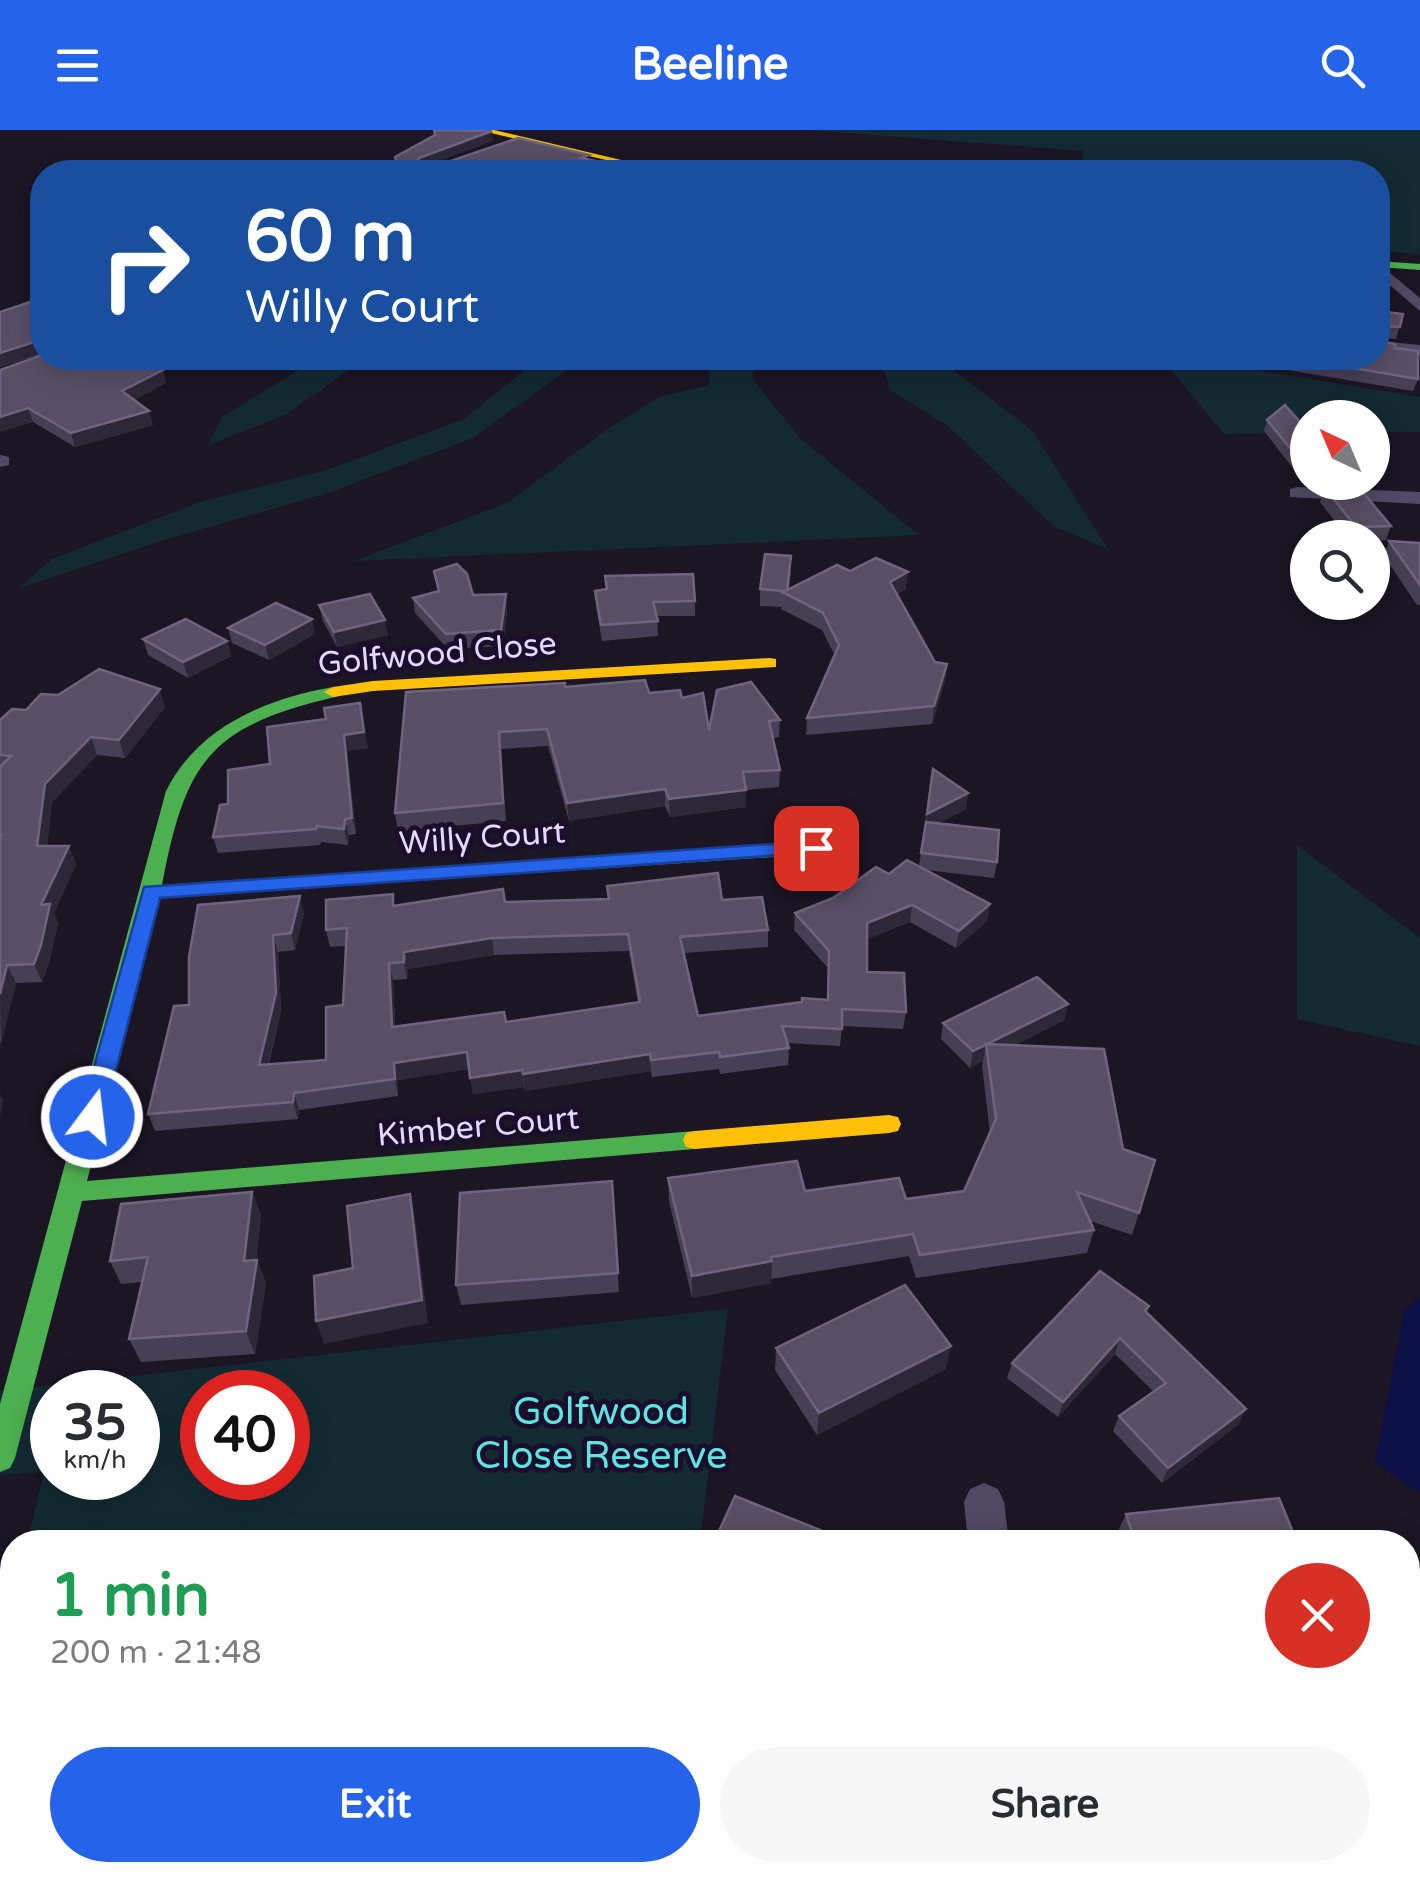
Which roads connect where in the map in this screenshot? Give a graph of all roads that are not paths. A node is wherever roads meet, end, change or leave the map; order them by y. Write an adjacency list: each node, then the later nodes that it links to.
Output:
1 (482, 130): 2 (street)
2 (605, 160)
3 (1390, 266): 4 (street)
4 (1420, 267)
5 (1390, 277): 6 (street)
6 (1420, 306)
7 (1390, 347): 8 (street)
8 (1420, 350)
9 (1390, 497): 10 (street)
10 (1420, 498)
11 (770, 663): 13 (street, Golfwood Close)
12 (816, 848): 13 (street, Willy Court)
13 (152, 892): 15 (street, Golfwood Close)
14 (890, 1124): 15 (street, Kimber Court)
15 (72, 1192): 16 (street, Golfwood Close)
16 (0, 1458)
17 (984, 1502): 18 (street)
18 (988, 1530)

